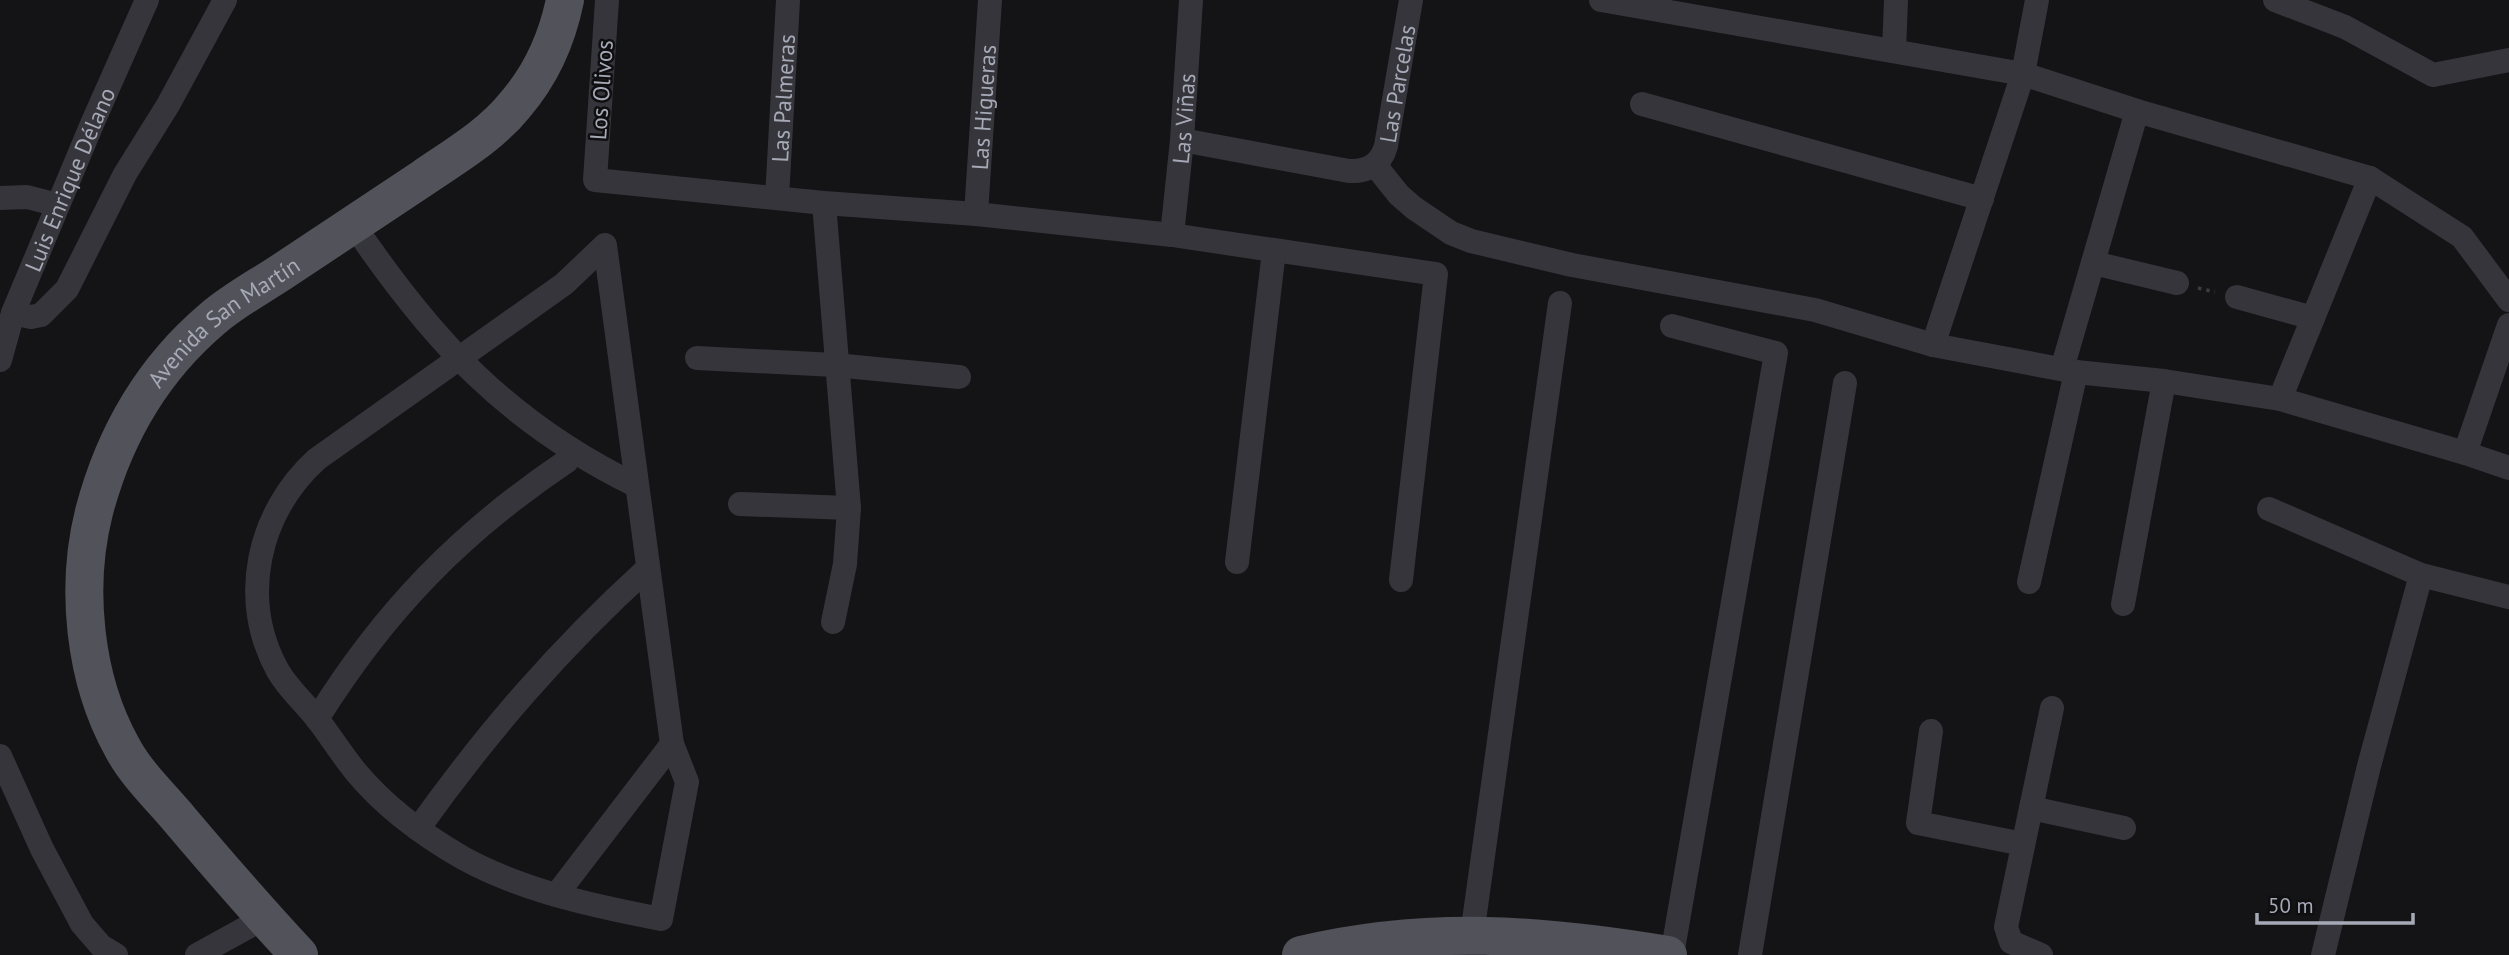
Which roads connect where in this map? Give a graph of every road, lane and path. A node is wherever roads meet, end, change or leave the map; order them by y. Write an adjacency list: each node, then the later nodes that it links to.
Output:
1 (147, 0): 25 (street, Luis Enrique Délano)
2 (225, 0): 35 (street)
3 (565, 0): 27 (main road, Avenida San Martín)
4 (607, 0): 22 (street, Los Olivos)
5 (788, 0): 22 (street, Las Palmeras)
6 (990, 0): 26 (street, Las Higueras)
7 (1191, 0): 18 (street, Las Viñas)
8 (1411, 0): 19 (street, Las Parcelas)
9 (1601, 0): 13 (street)
10 (1896, 0): 13 (street)
11 (2037, 0): 15 (street)
12 (2280, 1): 14 (street)
13 (1894, 51): 15 (street)
14 (2509, 60)
15 (2024, 74): 17 (street); 23 (street)
16 (1642, 104): 23 (street)
17 (2137, 111): 20 (street); 30 (street)
18 (1182, 140): 19 (street); 28 (street, Las Viñas)
19 (1375, 165): 39 (street)
20 (2370, 178): 33 (street); 36 (street)
21 (0, 198): 25 (street)
22 (776, 198): 24 (street)
23 (1982, 199): 39 (street)
24 (824, 204): 26 (street); 43 (street)
25 (58, 205): 35 (street, Luis Enrique Délano)
26 (976, 214): 28 (street)
27 (352, 224): 41 (street); 74 (main road, Avenida San Martín)
28 (1172, 235): 29 (street)
29 (1274, 251): 56 (street); 59 (street)
30 (2094, 263): 31 (street); 44 (street)
31 (2177, 283): 32 (path)
32 (2237, 297): 36 (street)
33 (2509, 300)
34 (1560, 303): 75 (street)
35 (13, 313): 42 (street, Luis Enrique Délano)
36 (2313, 318): 48 (street)
37 (2509, 325): 49 (street)
38 (1672, 326): 80 (street)
39 (1933, 345): 44 (street)
40 (697, 358): 43 (street)
41 (458, 359): 52 (street); 52 (street); 65 (street)
42 (0, 360)
43 (835, 365): 45 (street); 54 (street)
44 (2069, 371): 46 (street); 60 (street)
45 (959, 377)
46 (2164, 381): 48 (street); 62 (street)
47 (1845, 383): 81 (street)
48 (2280, 399): 49 (street)
49 (2465, 453): 51 (street)
50 (567, 461): 65 (street)
51 (2509, 468)
52 (637, 486): 57 (street)
53 (740, 504): 54 (street)
54 (849, 508): 63 (street)
55 (2269, 509): 58 (street)
56 (1237, 562)
57 (648, 568): 67 (street); 71 (street)
58 (2421, 575): 61 (street); 83 (street)
59 (1401, 580)
60 (2029, 582)
61 (2509, 597)
62 (2123, 604)
63 (833, 622)
64 (2052, 708): 69 (street)
65 (317, 719): 71 (street)
66 (1931, 732): 72 (street)
67 (672, 744): 73 (street); 73 (street)
68 (0, 756): 76 (street)
69 (2031, 808): 70 (street); 72 (street)
70 (2124, 828)
71 (418, 829): 73 (street)
72 (2023, 844): 82 (street)
73 (557, 894)
74 (264, 918): 77 (street); 78 (main road, Avenida San Martín)
75 (1458, 942): 79 (main road); 80 (main road)
76 (116, 955)
77 (197, 955)
78 (299, 955)
79 (1301, 955)
80 (1670, 955)
81 (1750, 955)
82 (2040, 955)
83 (2323, 955)

